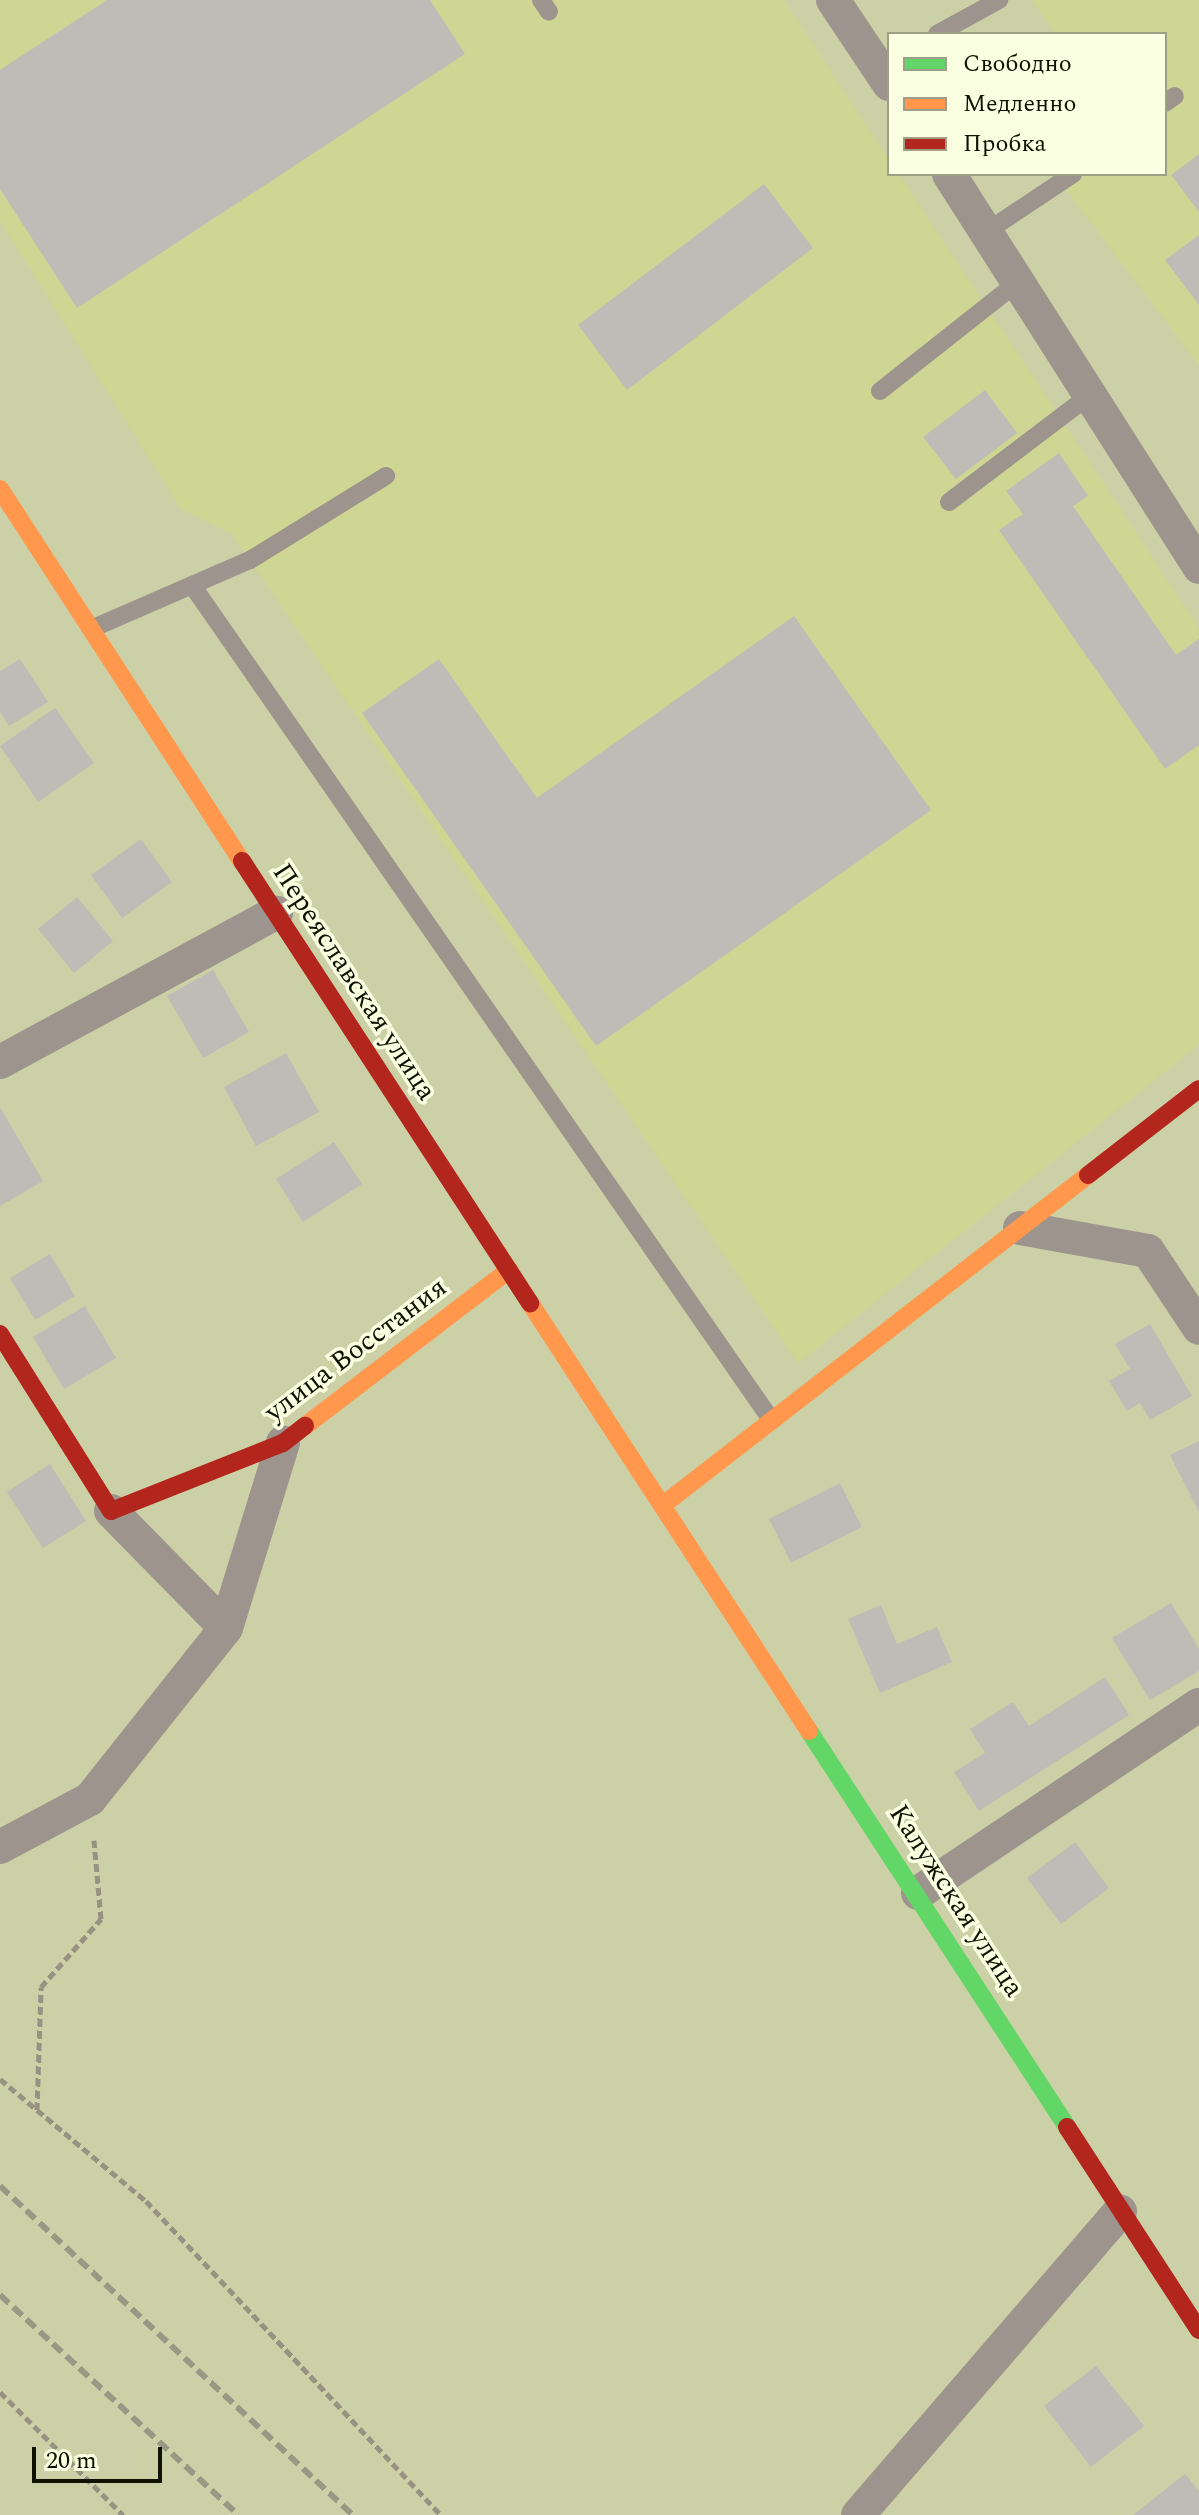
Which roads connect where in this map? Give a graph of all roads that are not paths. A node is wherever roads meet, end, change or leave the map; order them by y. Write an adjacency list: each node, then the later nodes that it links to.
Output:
1 (833, 0): 4 (street)
2 (999, 0): 3 (lane)
3 (941, 32)
4 (885, 70)
5 (950, 176): 7 (street)
6 (1070, 176): 7 (lane)
7 (986, 232): 8 (street)
8 (1018, 282): 9 (lane); 10 (street)
9 (880, 391)
10 (1090, 395): 13 (lane); 14 (street)
11 (386, 476): 15 (lane)
12 (0, 489): 16 (street, Переяславская улица)
13 (949, 502)
14 (1199, 567)
15 (192, 585): 16 (lane); 24 (lane)
16 (91, 629): 17 (street, Переяславская улица)
17 (276, 913): 18 (street); 21 (street, Переяславская улица)
18 (0, 1062)
19 (1199, 1089): 20 (street)
20 (1020, 1228): 22 (street); 24 (street)
21 (509, 1270): 25 (street, улица Восстания); 26 (street, Переяславская улица)
22 (1199, 1328)
23 (0, 1334): 27 (street)
24 (773, 1424): 26 (street)
25 (283, 1443): 27 (street, улица Восстания); 28 (street)
26 (663, 1505): 31 (street, Калужская улица)
27 (111, 1511): 28 (street)
28 (226, 1628): 30 (street)
29 (1199, 1705): 31 (street)
30 (0, 1847)
31 (918, 1893): 32 (street, Калужская улица)
32 (1120, 2211): 33 (street, Калужская улица); 34 (street)
33 (1199, 2330)
34 (858, 2515)

